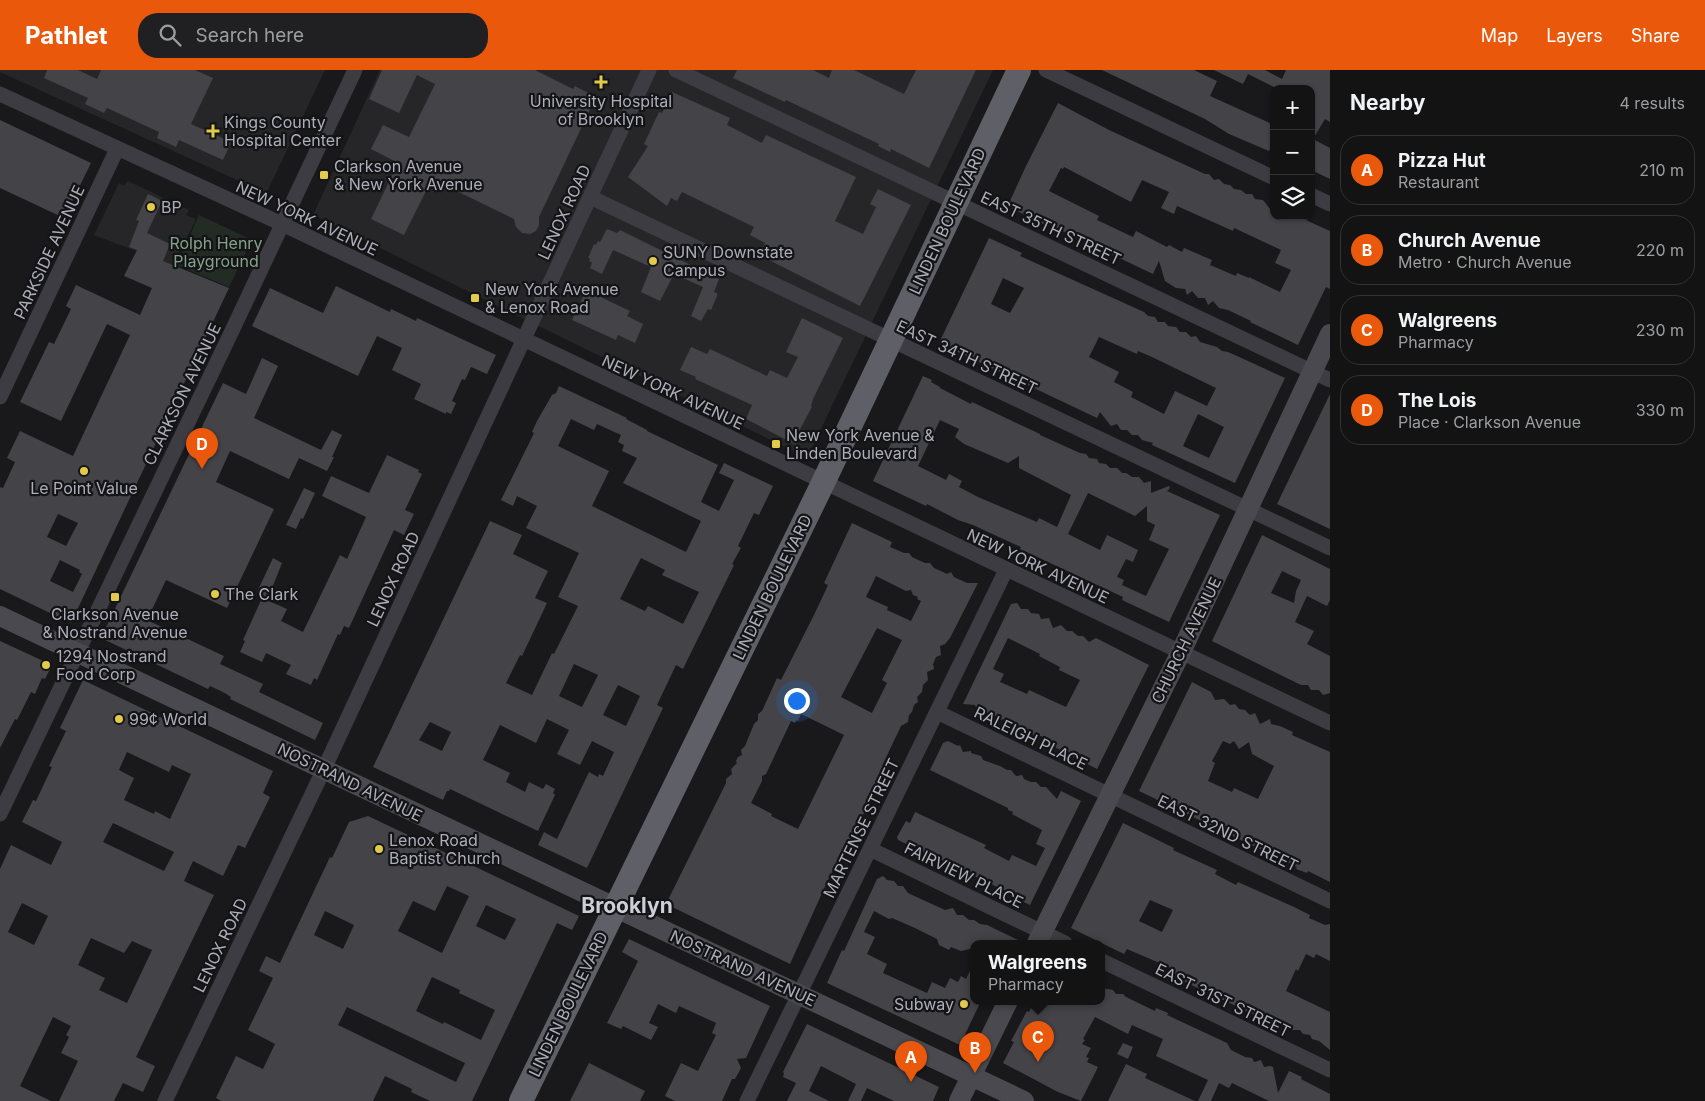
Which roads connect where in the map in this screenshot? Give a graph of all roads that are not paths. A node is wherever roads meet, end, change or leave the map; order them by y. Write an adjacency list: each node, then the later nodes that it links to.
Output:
1 (355, 70): 13 (street, CLARKSON AVENUE)
2 (649, 70): 9 (street, LENOX ROAD)
3 (676, 70): 11 (street, EAST 35TH STREET)
4 (1019, 70): 11 (highway, LINDEN BOULEVARD)
5 (1046, 70): 8 (street)
6 (0, 94): 7 (street, NEW YORK AVENUE)
7 (117, 149): 13 (street, NEW YORK AVENUE); 18 (street, PARKSIDE AVENUE)
8 (1270, 176)
9 (590, 197): 15 (street, EAST 34TH STREET); 16 (street, LENOX ROAD)
10 (1315, 198): 12 (street)
11 (956, 202): 15 (highway, LINDEN BOULEVARD); 17 (street, EAST 35TH STREET)
12 (1330, 204)
13 (282, 224): 16 (street, NEW YORK AVENUE); 24 (street, CLARKSON AVENUE)
14 (1330, 334): 17 (main road, CHURCH AVENUE)
15 (891, 340): 19 (highway, LINDEN BOULEVARD); 20 (street, EAST 34TH STREET)
16 (524, 341): 19 (street, NEW YORK AVENUE); 28 (street, LENOX ROAD)
17 (1321, 375): 20 (main road, CHURCH AVENUE)
18 (0, 397)
19 (823, 483): 22 (street, NEW YORK AVENUE); 33 (highway, LINDEN BOULEVARD)
20 (1249, 510): 21 (street, EAST 34TH STREET); 25 (main road, CHURCH AVENUE)
21 (1330, 548)
22 (1006, 570): 25 (street, NEW YORK AVENUE); 26 (street, MARTENSE STREET)
23 (0, 616): 24 (main road, NOSTRAND AVENUE)
24 (77, 652): 28 (main road, NOSTRAND AVENUE); 30 (street, CLARKSON AVENUE)
25 (1181, 652): 27 (street, NEW YORK AVENUE); 29 (main road, CHURCH AVENUE)
26 (937, 712): 29 (street, RALEIGH PLACE); 31 (street, MARTENSE STREET)
27 (1330, 723)
28 (324, 769): 33 (main road, NOSTRAND AVENUE); 40 (street, LENOX ROAD)
29 (1110, 796): 32 (street, EAST 32ND STREET); 34 (main road, CHURCH AVENUE)
30 (0, 814)
31 (870, 849): 34 (street, FAIRVIEW PLACE); 36 (street, MARTENSE STREET)
32 (1330, 901)
33 (616, 908): 36 (main road, NOSTRAND AVENUE); 41 (highway, LINDEN BOULEVARD)
34 (1039, 938)
35 (1105, 962): 38 (street, EAST 31ST STREET)
36 (799, 994): 39 (main road, NOSTRAND AVENUE); 42 (street, MARTENSE STREET)
37 (1006, 1005): 39 (main road)
38 (1330, 1070)
39 (971, 1076): 43 (main road); 44 (main road, NOSTRAND AVENUE)
40 (165, 1101)
41 (521, 1101)
42 (747, 1101)
43 (959, 1101)
44 (1024, 1101)

